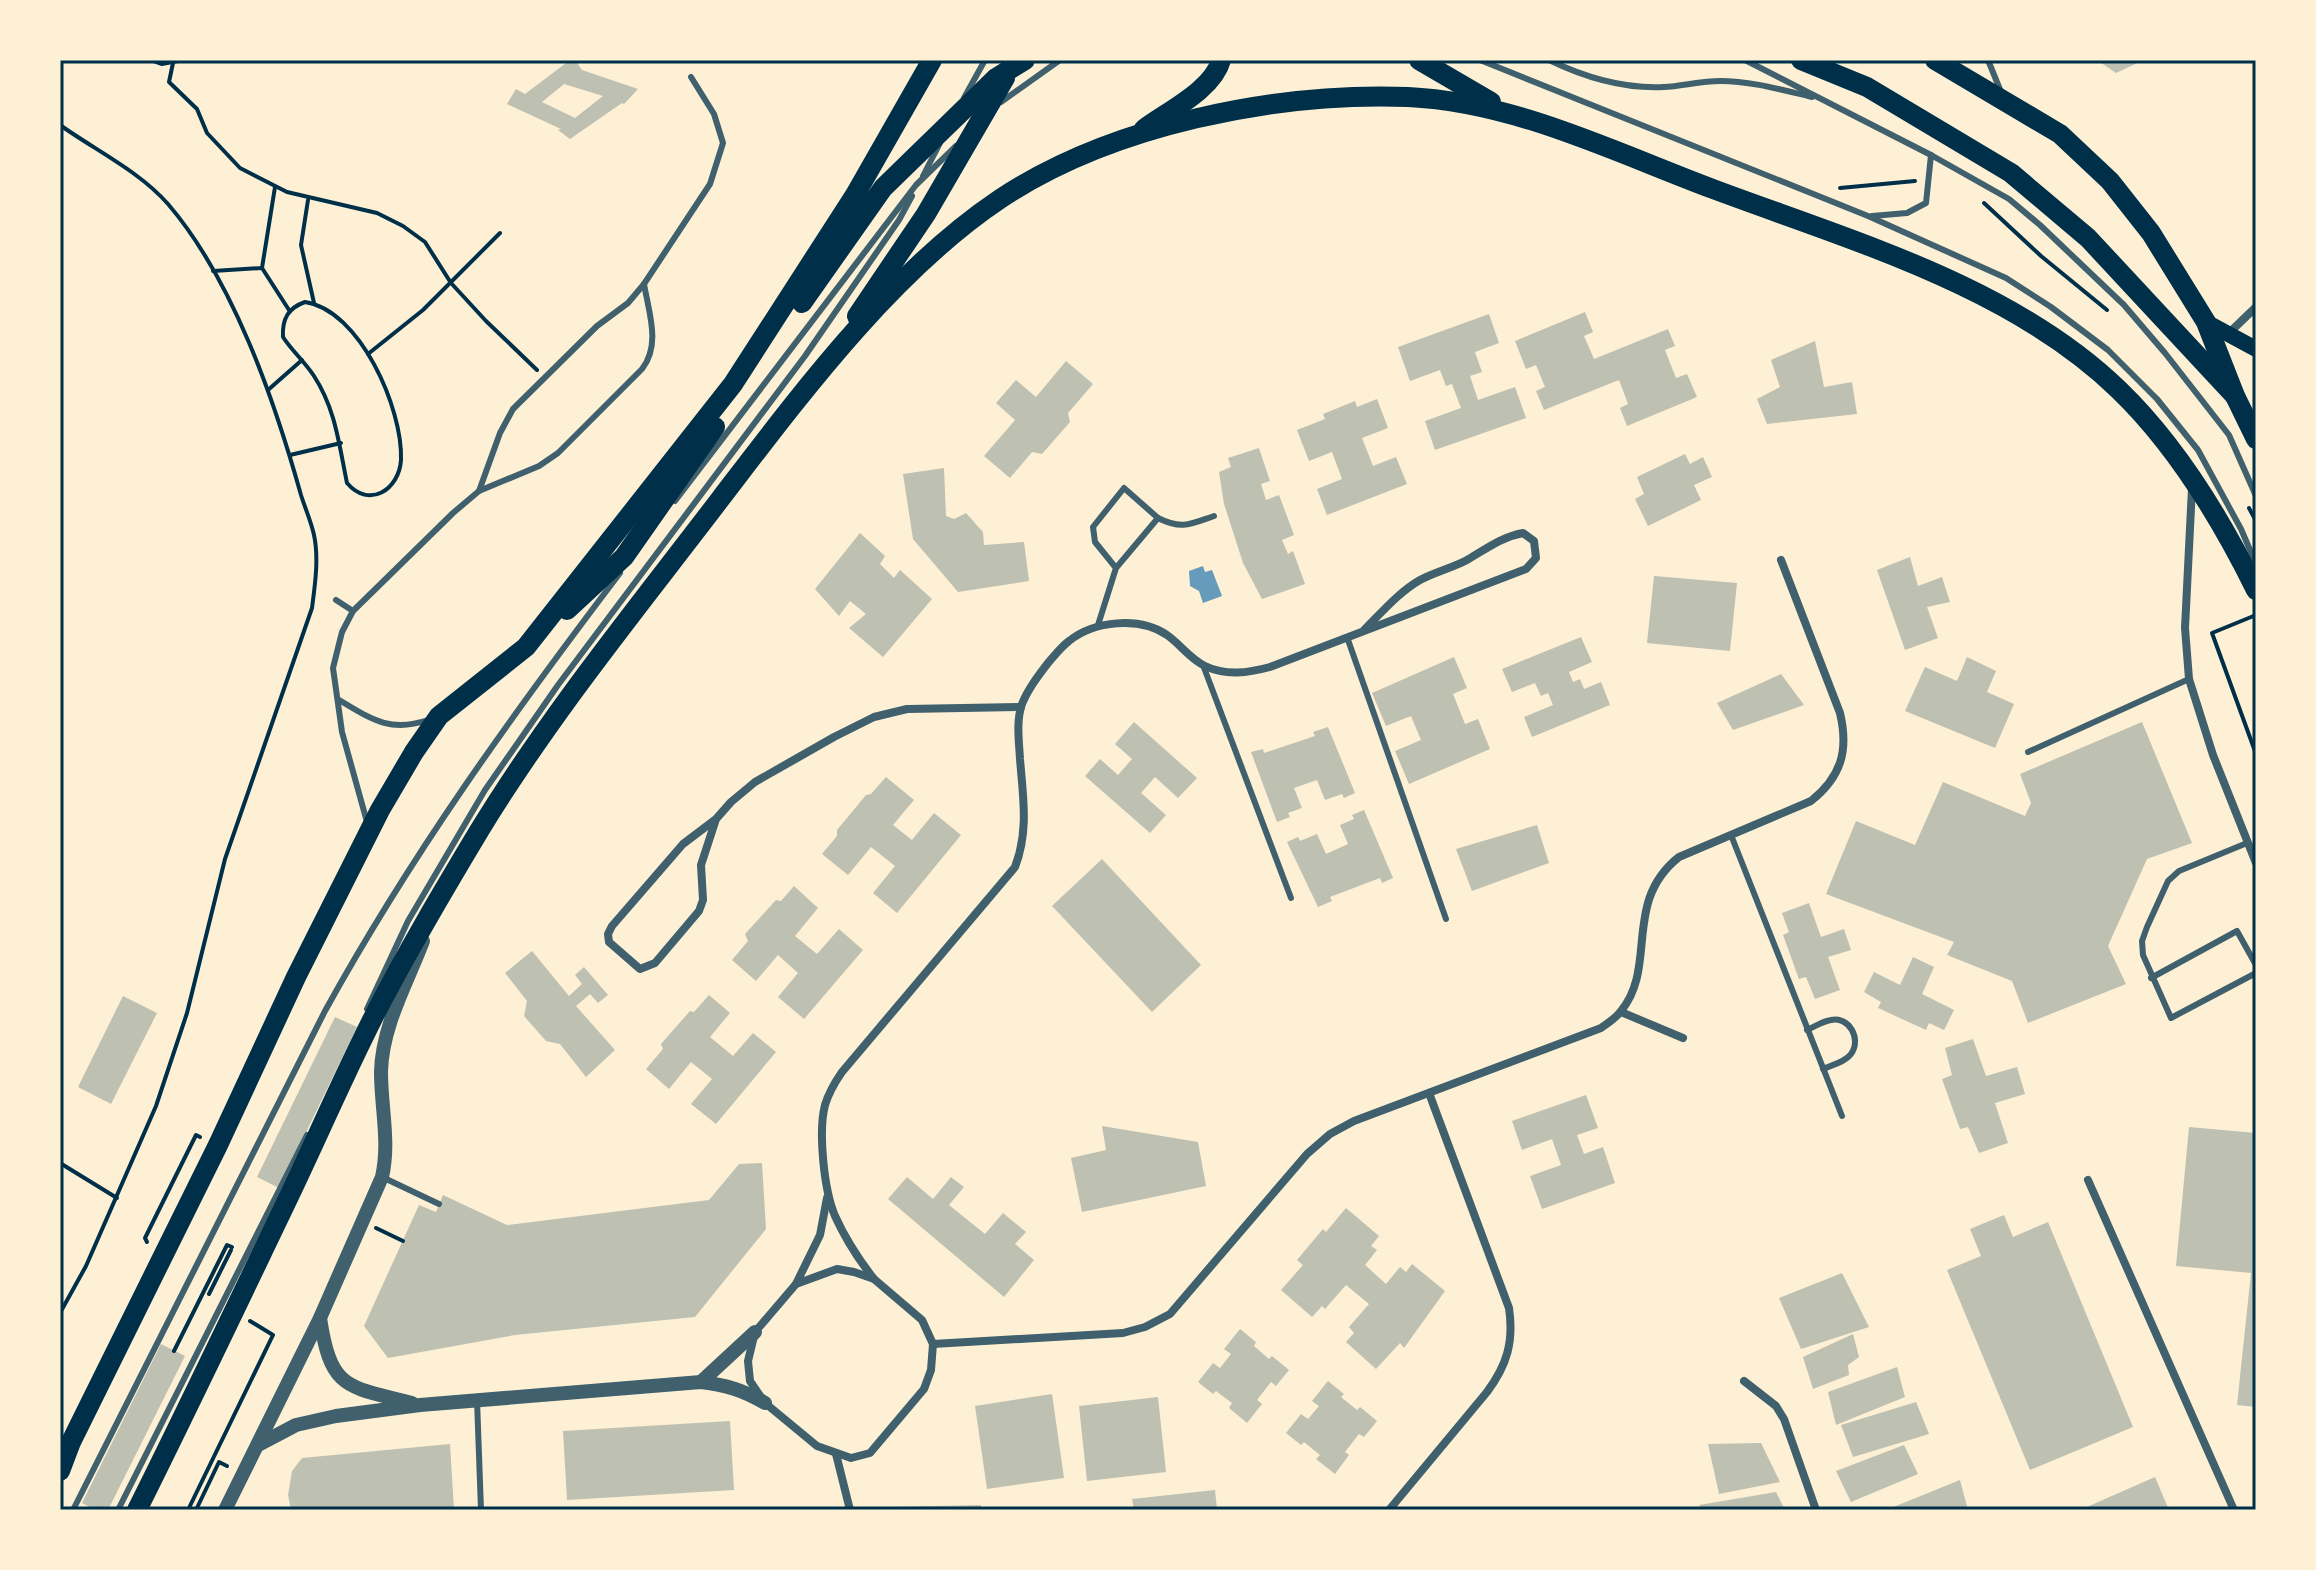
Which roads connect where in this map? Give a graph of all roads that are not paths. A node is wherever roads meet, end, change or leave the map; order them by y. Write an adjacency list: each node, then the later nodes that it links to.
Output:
1 (932, 60): 45 (main road)
2 (985, 60): 68 (lane)
3 (1015, 60): 26 (main road)
4 (1025, 60): 45 (main road)
5 (1060, 60): 32 (lane)
6 (1221, 60): 18 (main road)
7 (1419, 60): 17 (main road)
8 (1480, 60): 20 (lane)
9 (1549, 60): 16 (lane)
10 (1745, 60): 16 (lane)
11 (1801, 60): 27 (main road)
12 (1935, 60): 15 (main road)
13 (1988, 60): 15 (lane)
14 (691, 77): 21 (lane)
15 (2004, 99): 23 (main road)
16 (1824, 100): 19 (lane)
17 (1508, 111): 18 (main road); 29 (main road)
18 (1131, 138): 26 (main road)
19 (1931, 155): 20 (lane); 31 (lane)
20 (1868, 216): 37 (lane)
21 (644, 284): 30 (lane); 30 (lane)
22 (2256, 307): 24 (street)
23 (2206, 322): 24 (main road); 27 (main road)
24 (2228, 334): 25 (main road)
25 (2256, 349)
26 (822, 369): 57 (main road)
27 (2235, 396): 28 (main road)
28 (2256, 439)
29 (2193, 479): 39 (main road); 47 (street)
30 (479, 491): 41 (lane)
31 (2256, 496)
32 (670, 507)
33 (1214, 516): 34 (lane)
34 (1158, 518): 38 (lane); 38 (lane)
35 (661, 520): 90 (lane)
36 (1781, 560): 54 (street)
37 (2256, 564)
38 (1116, 568): 42 (lane)
39 (2256, 590)
40 (336, 600): 41 (lane)
41 (353, 611): 48 (lane)
42 (1098, 625): 46 (street); 49 (street)
43 (1364, 630): 43 (street); 44 (street)
44 (1347, 637): 46 (street); 59 (lane)
45 (526, 647): 50 (main road)
46 (1203, 665): 58 (lane)
47 (2189, 679): 51 (lane); 55 (street)
48 (339, 700): 50 (lane); 53 (lane)
49 (1021, 707): 52 (street); 73 (street)
50 (439, 716): 53 (main road)
51 (2028, 752)
52 (716, 819): 52 (street)
53 (370, 831): 85 (main road)
54 (1731, 835): 63 (street); 64 (lane)
55 (2247, 843): 56 (street); 62 (lane)
56 (2256, 863)
57 (443, 893): 71 (street); 92 (main road)
58 (1291, 898)
59 (1446, 919)
60 (2256, 965): 62 (lane)
61 (2256, 973): 62 (lane)
62 (2151, 978)
63 (1621, 1012): 65 (street); 67 (street)
64 (1807, 1030): 66 (lane); 66 (lane)
65 (1683, 1038)
66 (1823, 1069): 69 (lane)
67 (1429, 1093): 79 (street); 96 (street)
68 (323, 1102)
69 (1842, 1116)
70 (310, 1129): 91 (lane)
71 (382, 1177): 74 (lane); 77 (street)
72 (2088, 1180): 98 (street)
73 (828, 1193): 75 (street); 76 (street)
74 (439, 1204)
75 (874, 1279): 76 (street); 79 (street)
76 (796, 1284): 78 (street)
77 (320, 1318): 84 (street); 86 (street)
78 (755, 1332): 81 (street); 83 (street)
79 (933, 1344): 87 (street)
80 (1744, 1381): 97 (street)
81 (701, 1382): 82 (street); 83 (street)
82 (477, 1400): 84 (street); 94 (lane)
83 (765, 1403): 87 (street)
84 (420, 1405): 86 (street)
85 (71, 1442): 88 (street); 89 (main road)
86 (258, 1445): 93 (street)
87 (836, 1454): 95 (street)
88 (60, 1460)
89 (60, 1471)
90 (73, 1510)
91 (118, 1510)
92 (137, 1510)
93 (225, 1510)
94 (481, 1510)
95 (850, 1510)
96 (1389, 1510)
97 (1816, 1510)
98 (2234, 1510)

